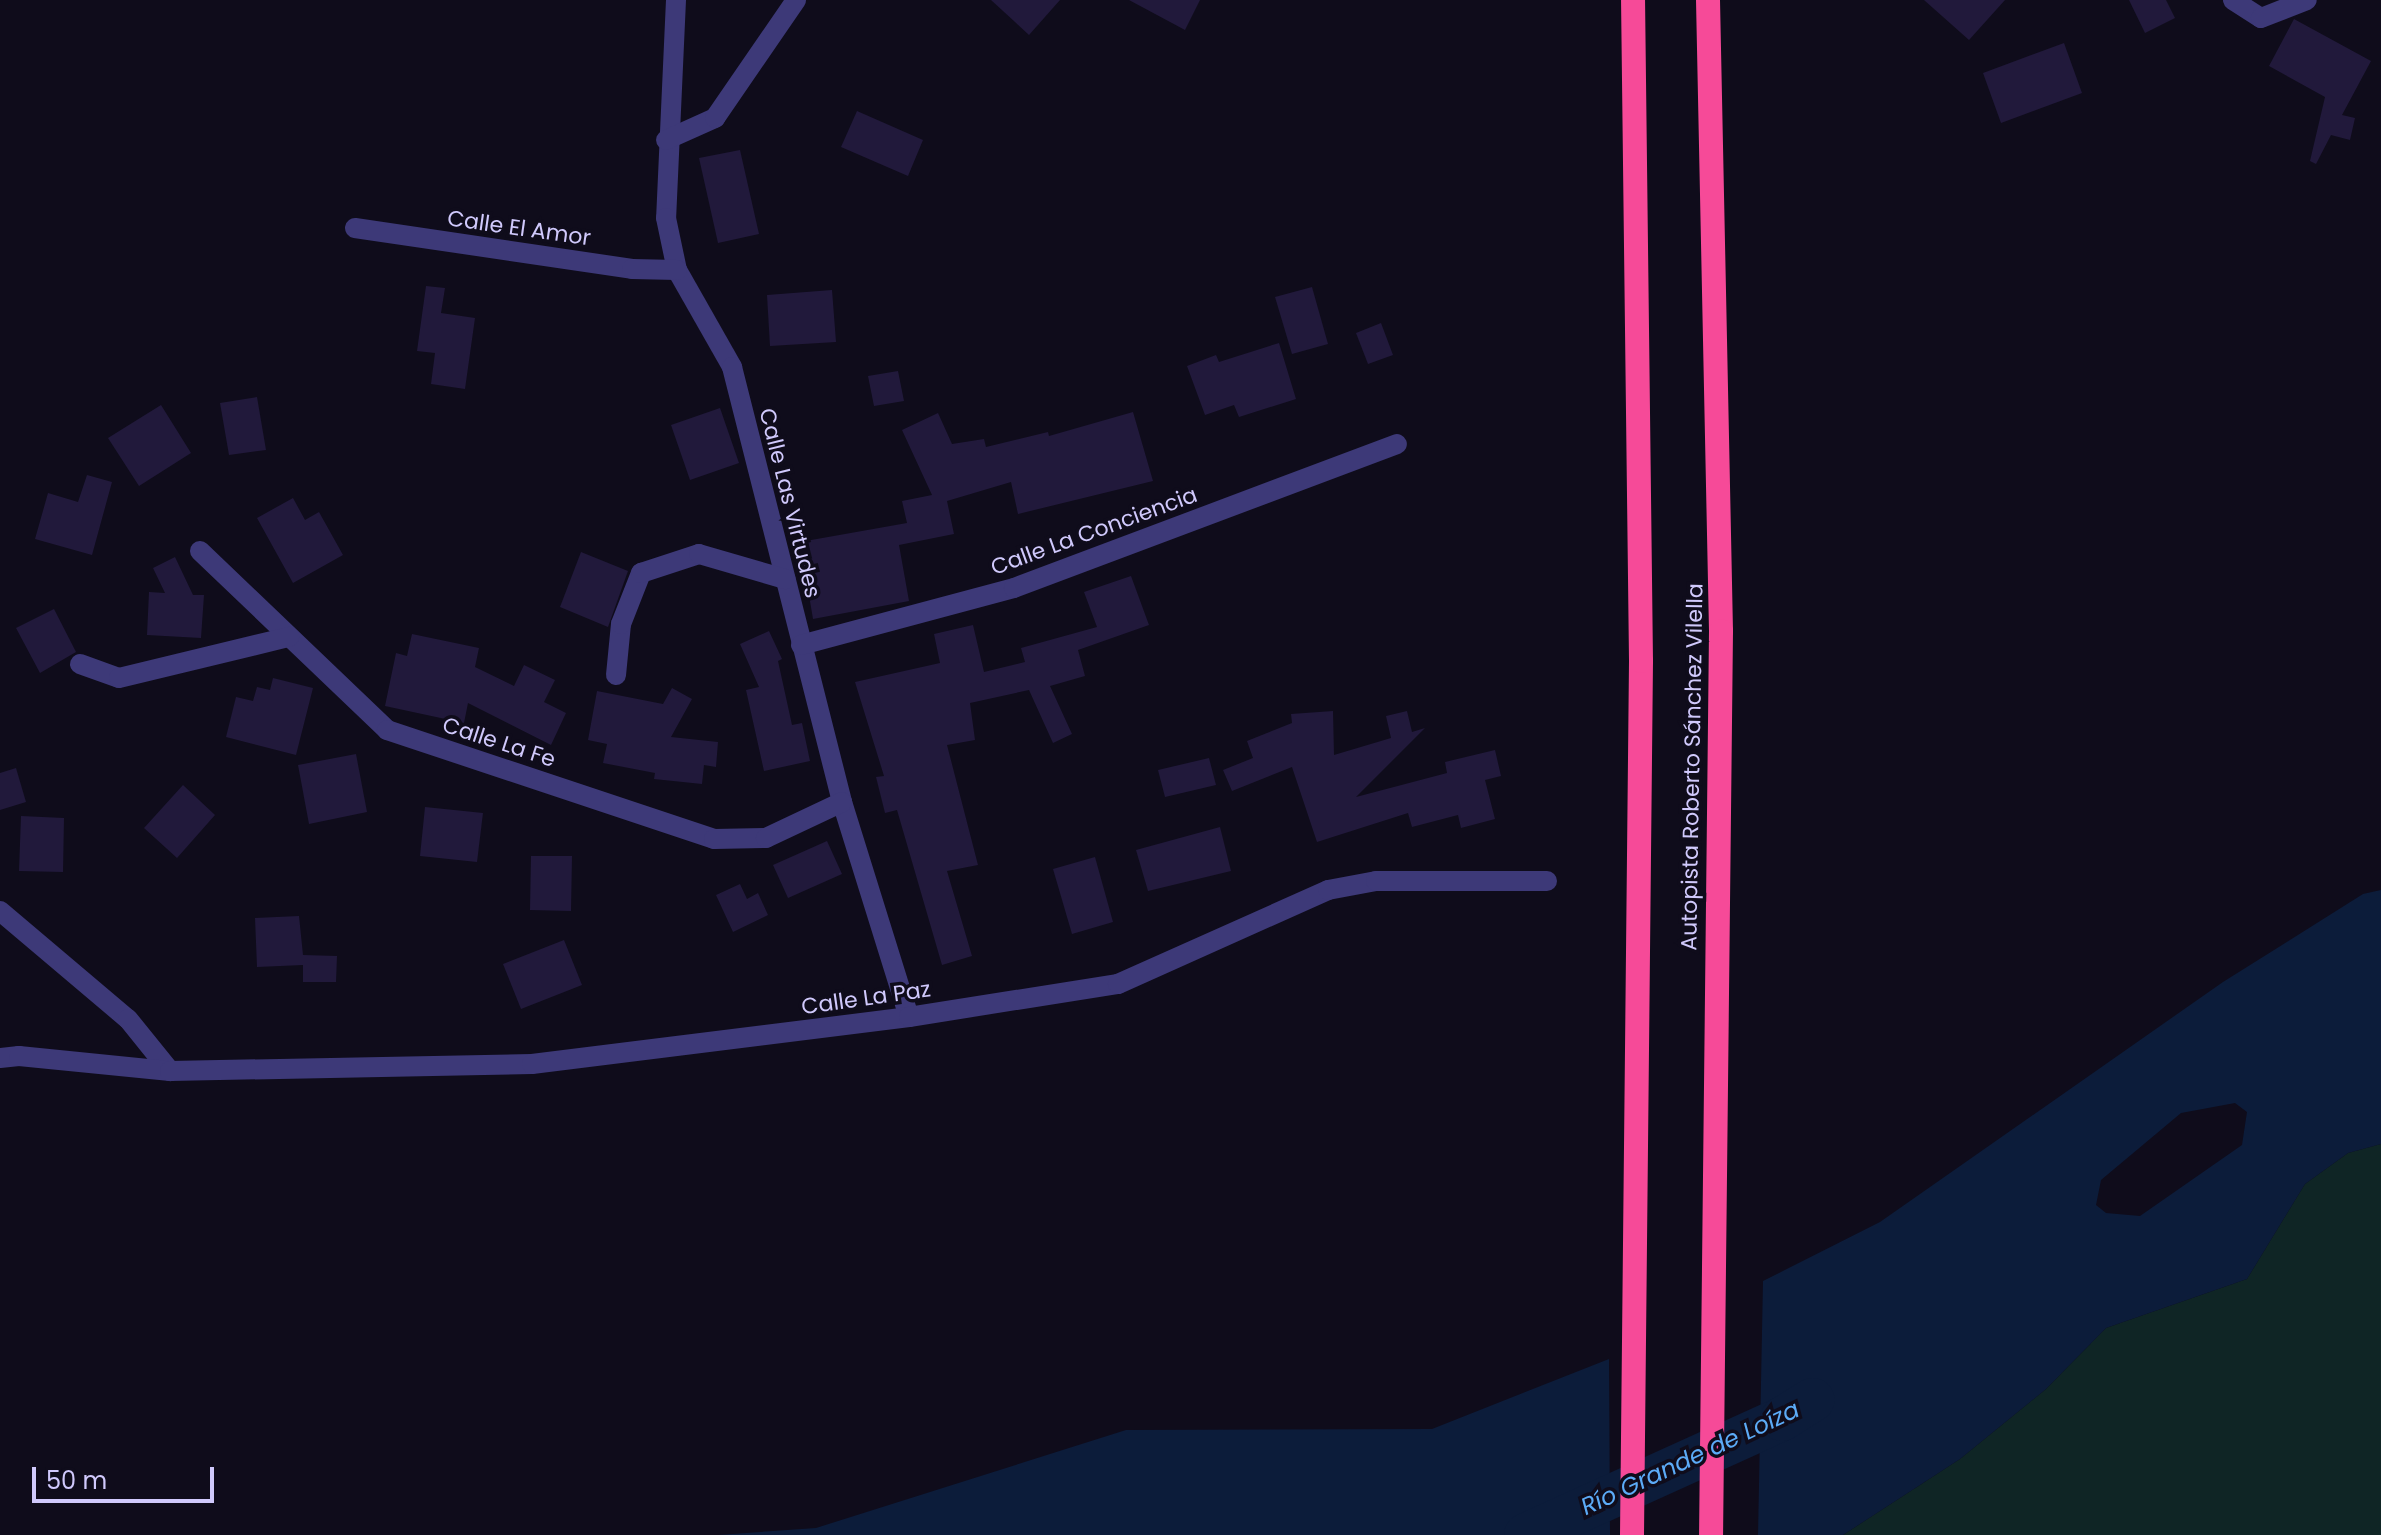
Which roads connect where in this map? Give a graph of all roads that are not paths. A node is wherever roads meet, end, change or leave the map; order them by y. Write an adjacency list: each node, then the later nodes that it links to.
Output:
1 (676, 0): 7 (street, Calle Las Virtudes)
2 (796, 0): 7 (street)
3 (1633, 0): 23 (highway)
4 (1708, 0): 24 (highway, Autopista Roberto Sánchez Vilella)
5 (2233, 0): 6 (street)
6 (2307, 0)
7 (666, 140): 9 (street, Calle Las Virtudes)
8 (355, 228): 9 (street, Calle El Amor)
9 (677, 270): 12 (street, Calle Las Virtudes)
10 (1397, 444): 14 (street, Calle La Conciencia)
11 (200, 551): 13 (street, Calle La Fe)
12 (785, 579): 14 (street, Calle Las Virtudes); 16 (street)
13 (289, 637): 15 (street); 17 (street, Calle La Fe)
14 (801, 645): 17 (street, Calle Las Virtudes)
15 (80, 664)
16 (616, 675)
17 (842, 802): 20 (street, Calle Las Virtudes)
18 (1547, 881): 20 (street, Calle La Paz)
19 (0, 911): 22 (street)
20 (909, 1017): 22 (street, Calle La Paz)
21 (0, 1058): 22 (street, Calle La Paz)
22 (170, 1071)
23 (1632, 1535)
24 (1711, 1535)

